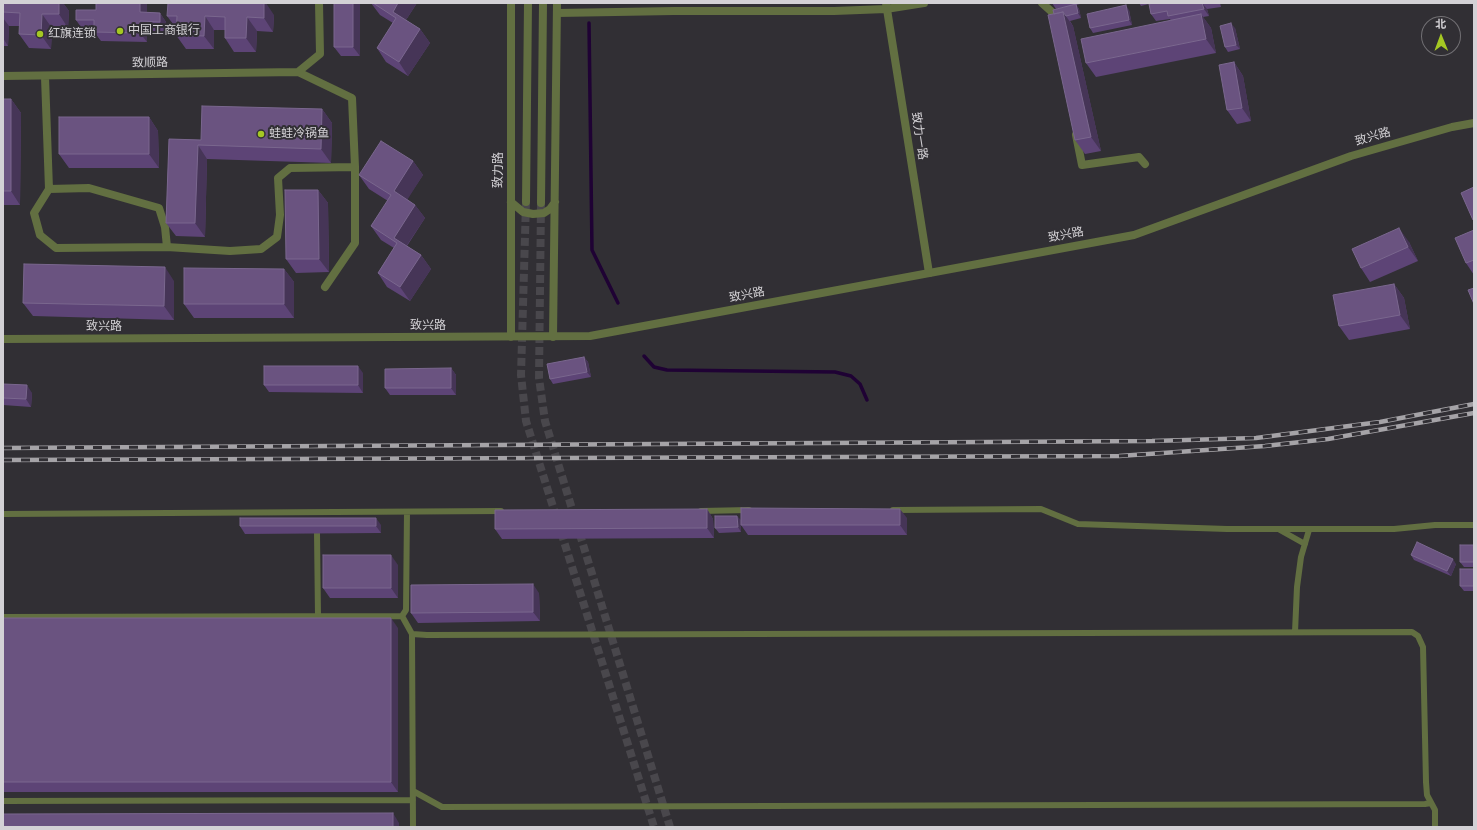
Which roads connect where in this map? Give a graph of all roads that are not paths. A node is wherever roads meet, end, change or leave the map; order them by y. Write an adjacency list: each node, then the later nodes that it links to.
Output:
1 (319, 3): 11 (street)
2 (512, 3): 19 (street, 致力路)
3 (528, 3): 20 (street)
4 (543, 3): 22 (street)
5 (557, 3): 9 (street)
6 (924, 3): 8 (street)
7 (1042, 3): 10 (street)
8 (886, 6): 9 (street); 24 (street, 致力一路)
9 (557, 13): 21 (street)
10 (1057, 35)
11 (298, 72): 13 (street, 致顺路); 17 (street)
12 (3, 76): 13 (street, 致顺路)
13 (45, 77): 18 (street)
14 (1474, 123): 24 (street, 致兴路)
15 (1075, 126): 16 (street)
16 (1145, 164)
17 (355, 167): 23 (street); 25 (street)
18 (49, 189): 23 (street); 23 (street)
19 (511, 202): 21 (street); 26 (street, 致力路)
20 (526, 202)
21 (556, 202): 27 (street)
22 (541, 203)
23 (167, 246)
24 (929, 273): 27 (street, 致兴路)
25 (325, 286)
26 (511, 337): 27 (street, 致兴路); 28 (street, 致兴路)
27 (553, 337)
28 (3, 339)
29 (692, 510): 30 (lane)
30 (755, 510)
31 (882, 510): 36 (lane)
32 (510, 511): 33 (lane)
33 (407, 512): 34 (lane); 41 (lane)
34 (3, 514)
35 (1474, 525): 37 (lane)
36 (1278, 530): 37 (lane); 39 (lane)
37 (1309, 530): 39 (lane)
38 (317, 534): 40 (lane)
39 (1305, 544): 43 (lane)
40 (318, 616): 41 (lane); 42 (lane)
41 (402, 616): 44 (lane)
42 (3, 617)
43 (1295, 632): 44 (lane); 48 (lane)
44 (412, 634): 45 (lane)
45 (413, 791): 46 (lane); 48 (lane)
46 (413, 800): 47 (lane); 49 (lane)
47 (3, 801)
48 (1431, 803): 50 (lane)
49 (413, 827)
50 (1435, 827)

